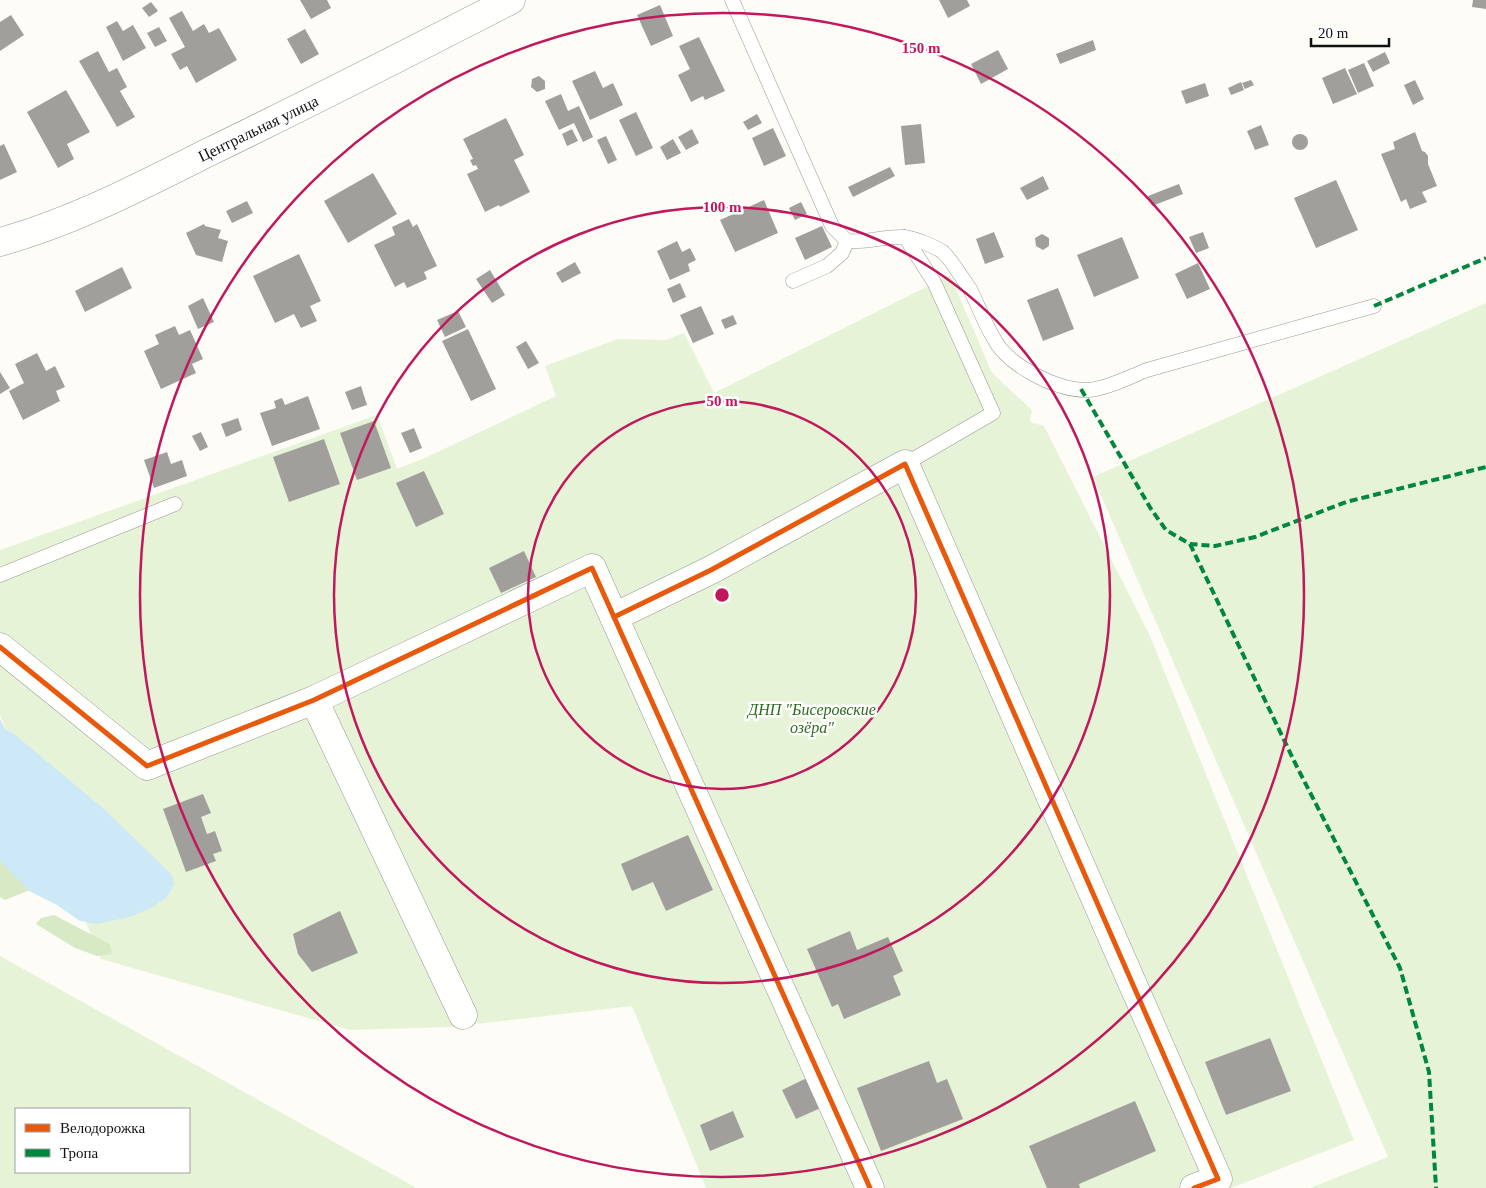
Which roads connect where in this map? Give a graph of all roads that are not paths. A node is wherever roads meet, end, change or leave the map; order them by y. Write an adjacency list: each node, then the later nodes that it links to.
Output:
1 (510, 0): 5 (street, Центральная улица)
2 (732, 0): 4 (lane)
3 (905, 237): 4 (lane); 7 (lane); 8 (lane)
4 (847, 241): 6 (lane)
5 (0, 242)
6 (793, 281)
7 (1374, 306)
8 (904, 464): 11 (street); 16 (street)
9 (175, 504): 10 (lane)
10 (0, 575)
11 (614, 617): 13 (street); 15 (street)
12 (0, 647): 13 (street)
13 (314, 700): 14 (street)
14 (463, 1015)
15 (870, 1188)
16 (1194, 1188)

